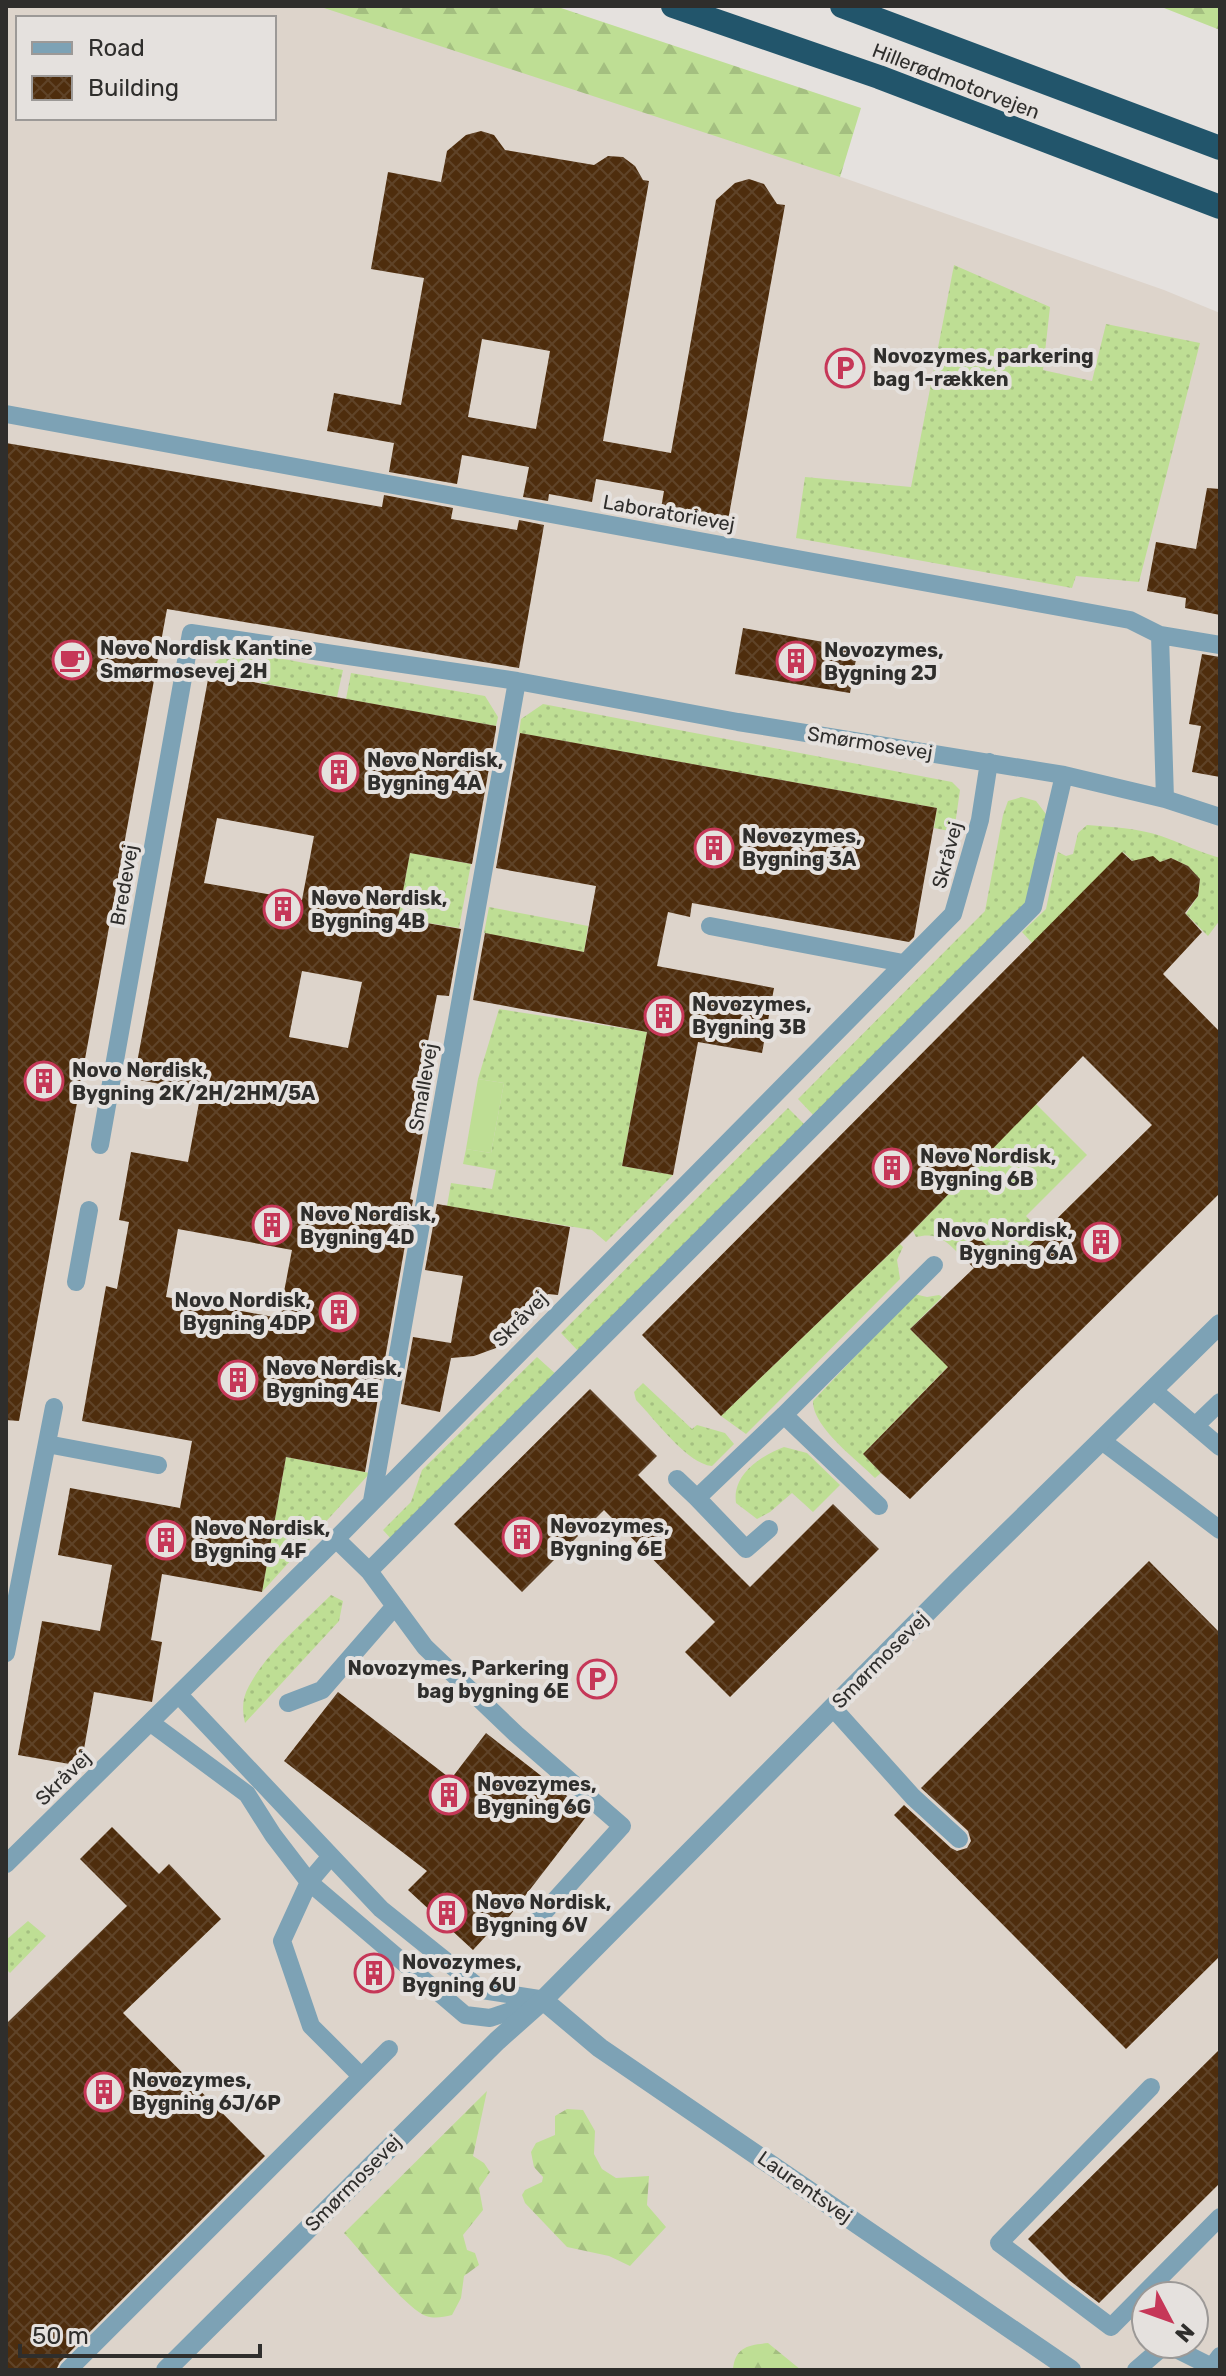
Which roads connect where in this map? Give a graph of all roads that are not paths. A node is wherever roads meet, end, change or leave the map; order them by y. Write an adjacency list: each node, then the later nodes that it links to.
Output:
1 (673, 6): 4 (highway, Hillerødmotorvejen)
2 (842, 6): 3 (highway, Hillerødmotorvejen)
3 (1220, 148)
4 (1220, 207)
5 (6, 414): 7 (lane, Laboratorievej)
6 (191, 633): 9 (lane, Smørmosevej); 16 (lane, Bredevej)
7 (1160, 635): 8 (lane, Laboratorievej); 12 (lane)
8 (1220, 645)
9 (517, 681): 10 (lane, Smørmosevej); 32 (lane, Smallevej)
10 (989, 762): 11 (lane, Smørmosevej); 15 (lane, Skråvej)
11 (1064, 775): 12 (lane, Smørmosevej); 37 (lane)
12 (1165, 799): 13 (lane, Smørmosevej)
13 (1220, 817)
14 (710, 926): 15 (lane)
15 (903, 963): 32 (lane, Skråvej)
16 (100, 1145)
17 (89, 1210): 19 (lane)
18 (934, 1265): 24 (lane)
19 (76, 1282)
20 (1220, 1324): 21 (street, Smørmosevej)
21 (1153, 1390): 25 (lane); 26 (street, Smørmosevej)
22 (1220, 1402): 25 (lane)
23 (54, 1407): 27 (lane)
24 (784, 1415): 31 (lane); 33 (lane)
25 (1195, 1426): 28 (lane)
26 (1102, 1441): 35 (lane); 42 (street, Smørmosevej)
27 (47, 1444): 29 (lane); 39 (lane)
28 (1220, 1447)
29 (158, 1465)
30 (677, 1479): 31 (lane)
31 (697, 1498): 34 (lane)
32 (372, 1501): 36 (lane, Skråvej)
33 (879, 1506)
34 (769, 1529)
35 (1220, 1530)
36 (336, 1539): 37 (lane); 40 (lane, Skråvej)
37 (369, 1571): 38 (lane)
38 (395, 1606): 41 (lane); 48 (lane)
39 (6, 1653)
40 (179, 1695): 43 (lane, Skråvej); 45 (lane)
41 (288, 1703)
42 (833, 1708): 44 (lane); 49 (street, Smørmosevej)
43 (151, 1723): 46 (lane, Skråvej); 47 (lane, Smørmosevej)
44 (959, 1839)
45 (331, 1856): 47 (lane); 49 (lane)
46 (6, 1864)
47 (309, 1882): 49 (lane, Smørmosevej); 51 (lane)
48 (538, 1919)
49 (543, 2000): 56 (street, Smørmosevej); 57 (street, Laurentsvej)
50 (389, 2049): 51 (lane)
51 (361, 2076): 55 (lane)
52 (1151, 2087): 53 (lane)
53 (1220, 2217)
54 (1216, 2364): 58 (lane)
55 (68, 2370)
56 (166, 2370)
57 (1071, 2370)
58 (1136, 2370)

